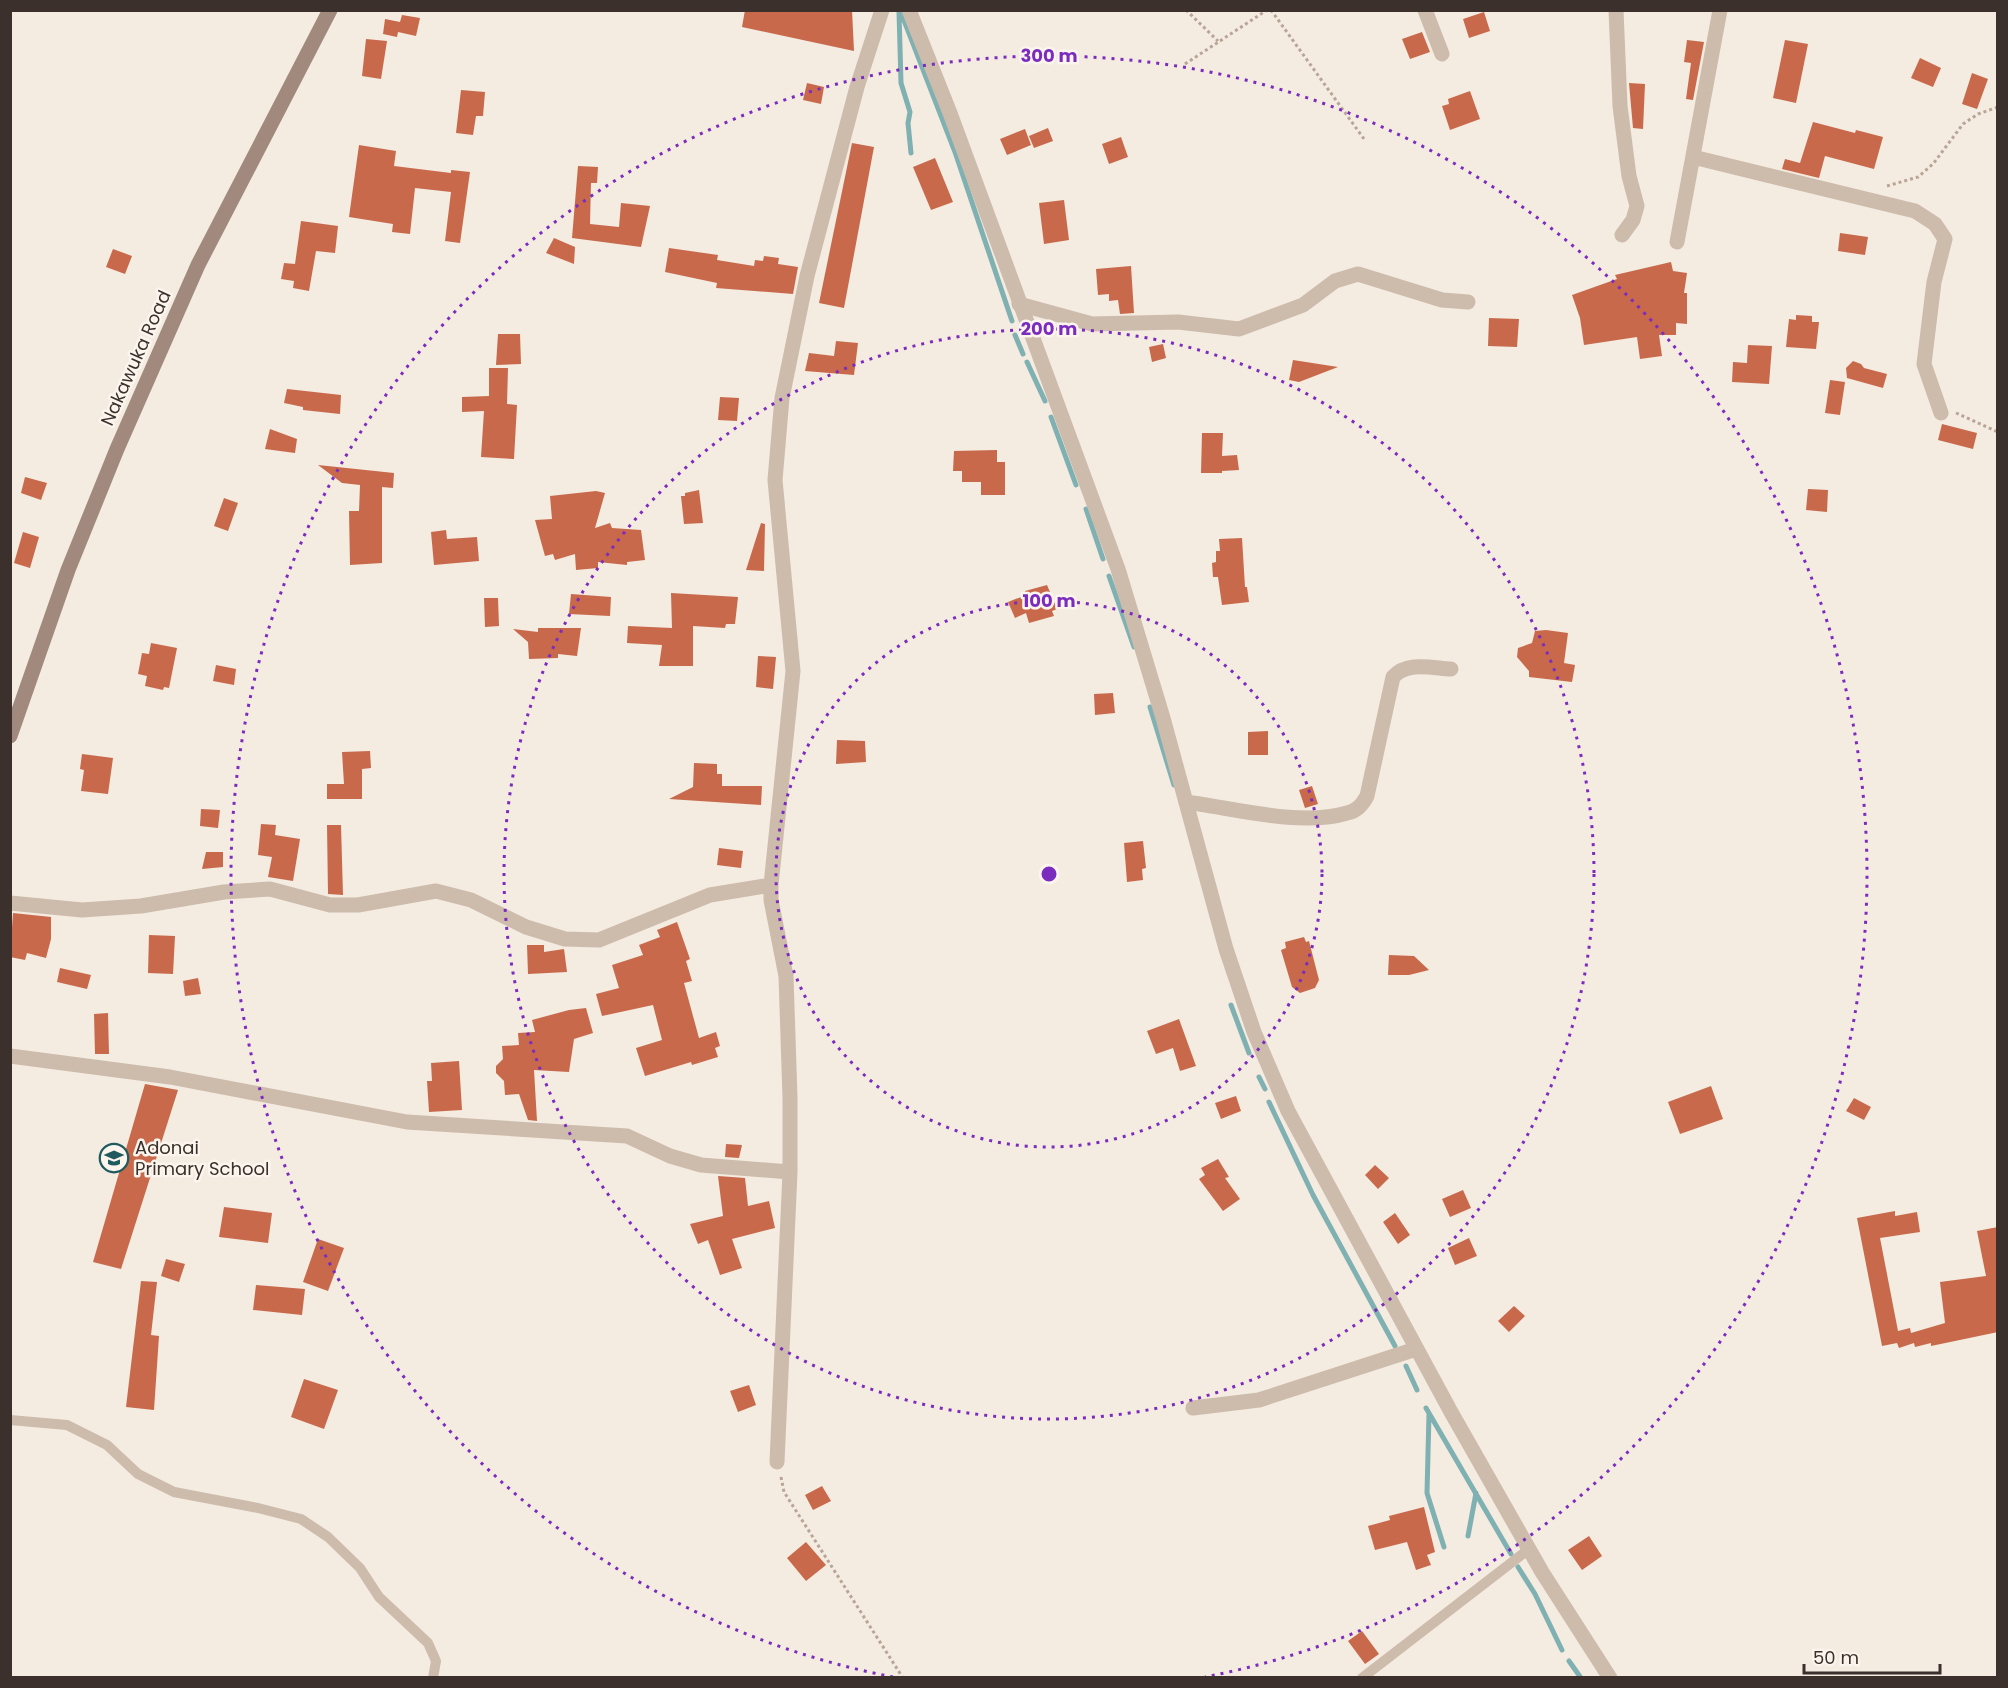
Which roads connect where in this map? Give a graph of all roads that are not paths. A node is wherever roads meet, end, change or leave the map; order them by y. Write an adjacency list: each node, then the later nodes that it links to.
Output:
1 (330, 10): 15 (main road, Nakawuka Road)
2 (882, 10): 17 (street)
3 (909, 10): 12 (street)
4 (1425, 10): 7 (street)
5 (1616, 10): 9 (street)
6 (1720, 10): 8 (street)
7 (1442, 54)
8 (1693, 157): 10 (street); 13 (street)
9 (1622, 235)
10 (1677, 242)
11 (1468, 302): 12 (street)
12 (1019, 304): 16 (street)
13 (1939, 409)
14 (1451, 669): 16 (street)
15 (10, 736)
16 (1186, 802): 21 (street)
17 (771, 885): 18 (street); 20 (street)
18 (10, 903)
19 (10, 1056): 20 (street)
20 (790, 1172): 24 (street)
21 (1416, 1349): 22 (street); 25 (street)
22 (1193, 1408)
23 (10, 1420): 26 (lane)
24 (777, 1462)
25 (1529, 1549): 27 (lane); 28 (street)
26 (433, 1677)
27 (1362, 1677)
28 (1610, 1677)

